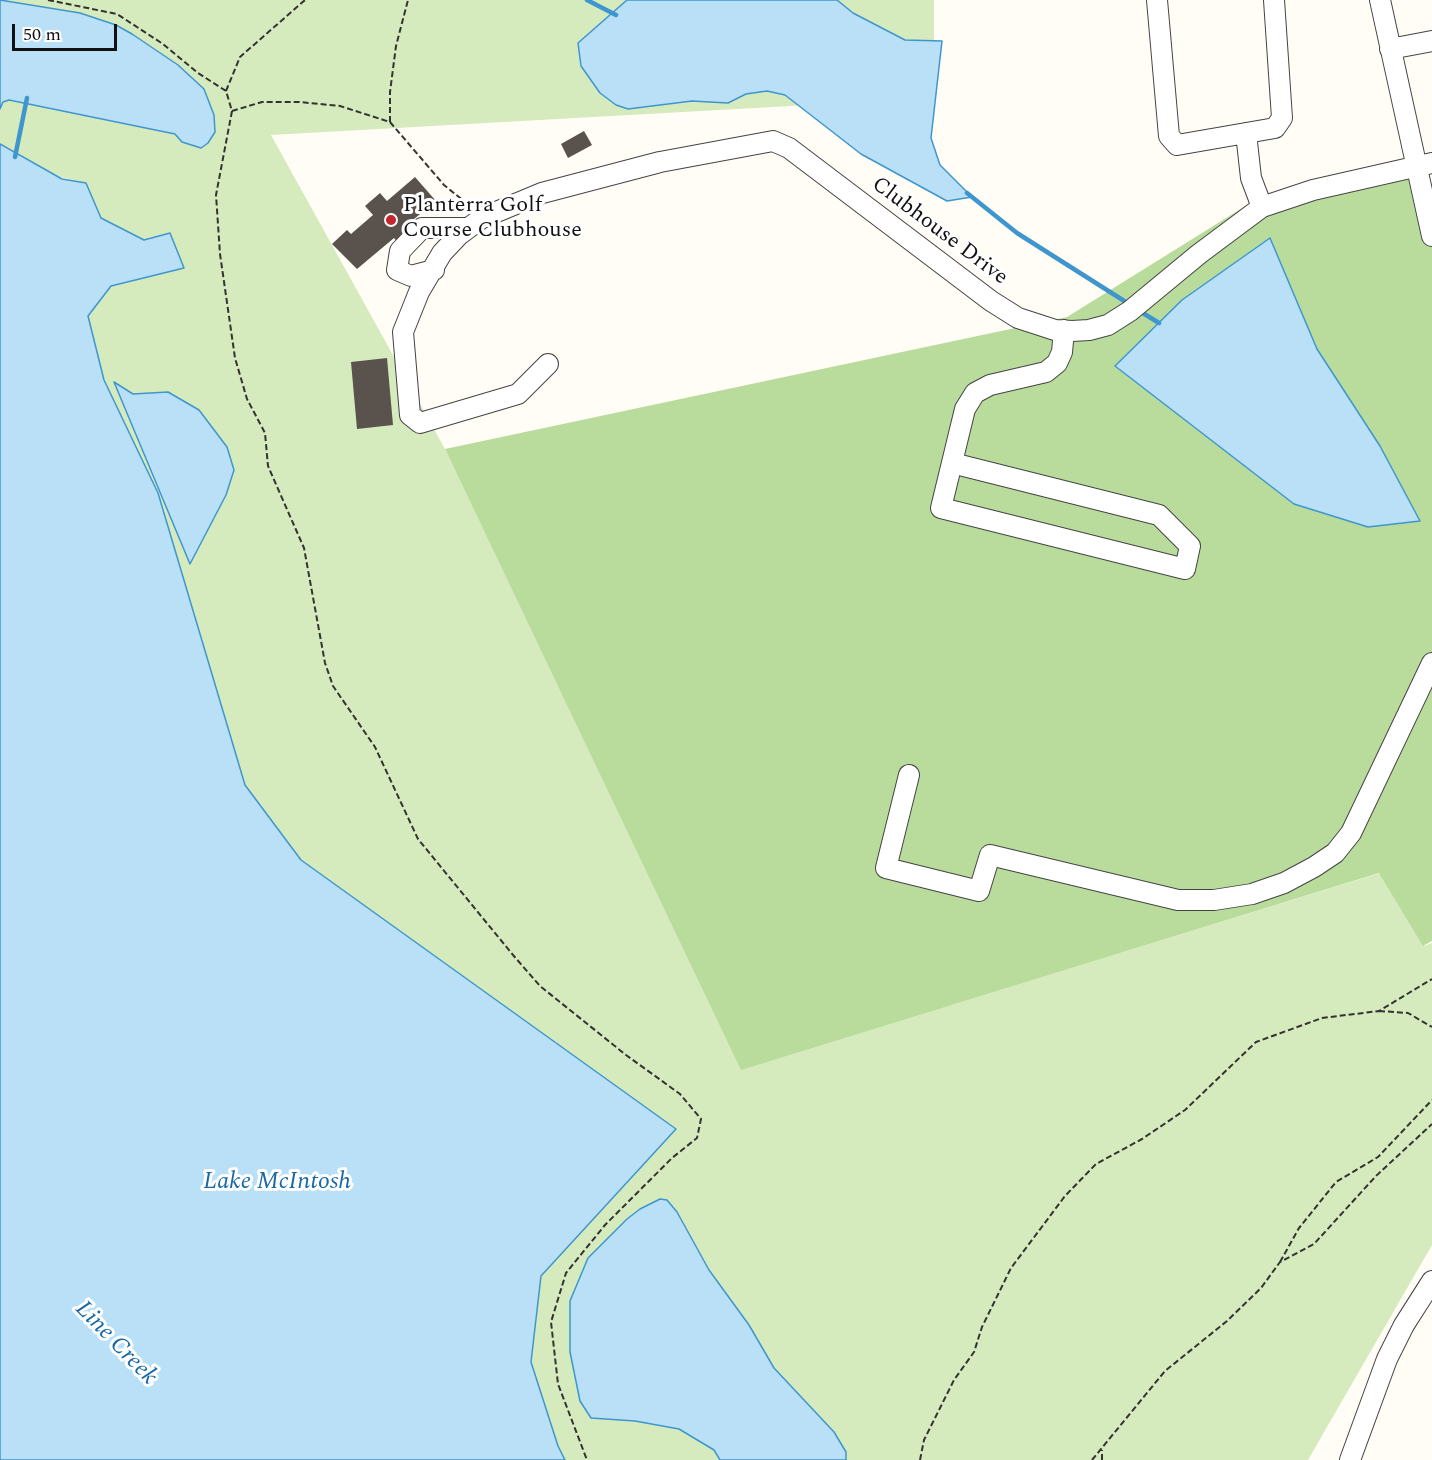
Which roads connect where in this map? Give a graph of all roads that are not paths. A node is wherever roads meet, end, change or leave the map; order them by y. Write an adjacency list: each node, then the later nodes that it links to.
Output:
1 (1156, 0): 6 (street)
2 (1274, 0): 6 (street)
3 (1380, 0): 5 (street)
4 (1432, 41): 5 (street)
5 (1390, 50): 7 (street)
6 (1246, 133): 8 (street)
7 (1424, 165): 8 (street, Clubhouse Drive); 10 (street)
8 (1262, 207): 12 (street, Clubhouse Drive)
9 (475, 223): 11 (street, Clubhouse Drive); 11 (street); 12 (street, Clubhouse Drive)
10 (1432, 236)
11 (434, 270): 13 (street, Clubhouse Drive)
12 (1064, 330): 14 (street)
13 (548, 364)
14 (952, 463): 14 (street)
15 (1432, 663): 16 (street)
16 (909, 775)
17 (1432, 1281): 18 (street)
18 (1350, 1460)

